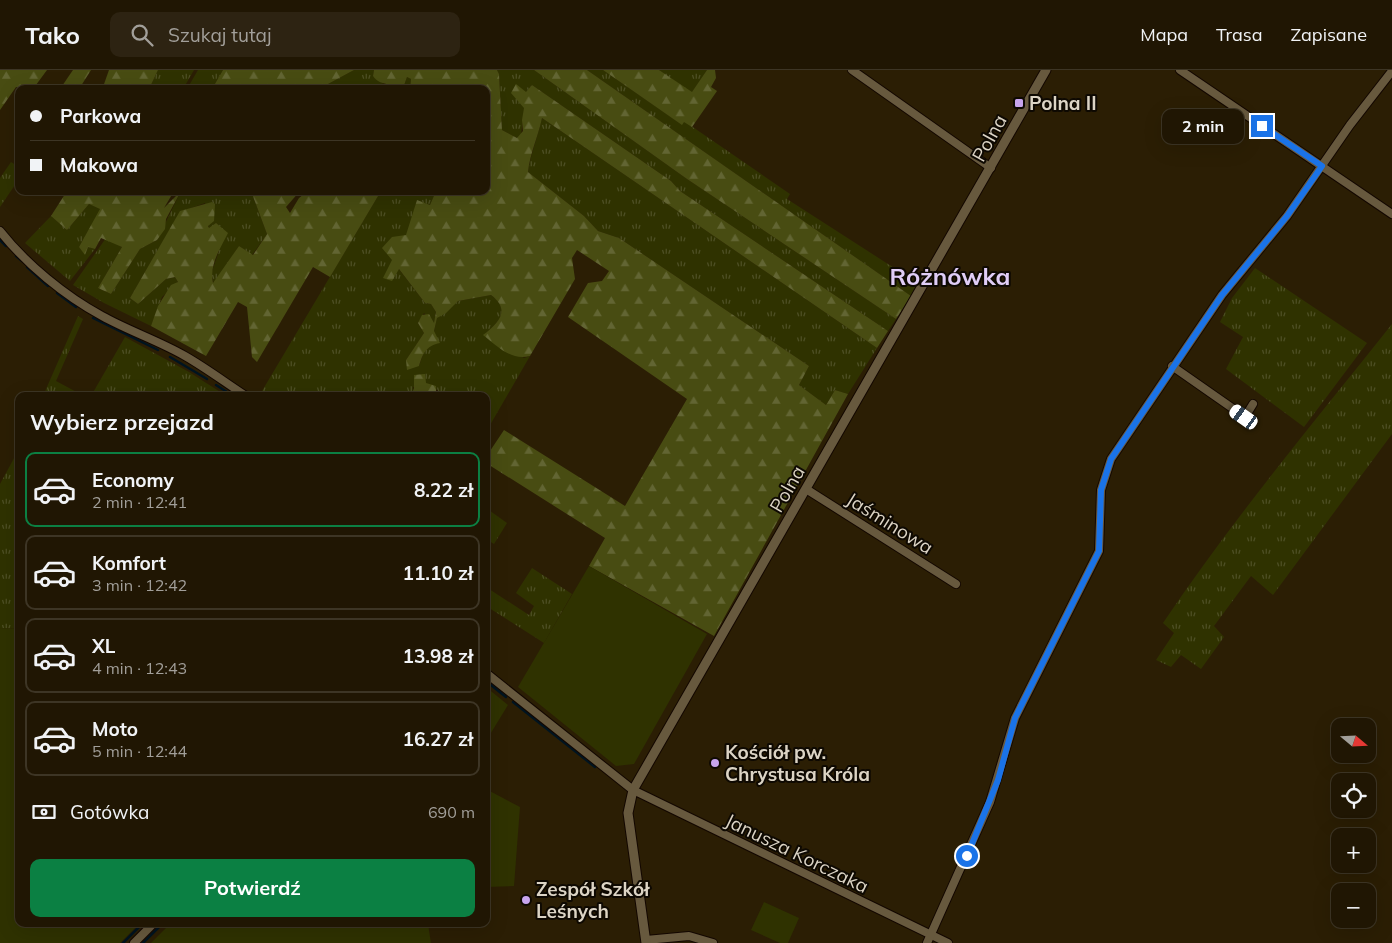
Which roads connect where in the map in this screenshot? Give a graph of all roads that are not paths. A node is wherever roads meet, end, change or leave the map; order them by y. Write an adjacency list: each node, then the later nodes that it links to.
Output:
1 (852, 70): 6 (street)
2 (1046, 70): 6 (street, Polna)
3 (1180, 70): 5 (street)
4 (1392, 71): 5 (street)
5 (1322, 166): 7 (street); 9 (street)
6 (991, 168): 12 (street, Polna)
7 (1392, 214)
8 (0, 231): 10 (street)
9 (1172, 366): 11 (street); 17 (street)
10 (240, 392)
11 (1253, 404)
12 (806, 489): 13 (street, Jaśminowa); 15 (street, Polna)
13 (956, 584)
14 (490, 675): 15 (street, Janusza Korczaka)
15 (633, 790): 17 (street, Janusza Korczaka); 18 (street, Polna)
16 (150, 927): 19 (street)
17 (931, 935): 21 (street); 22 (street, Janusza Korczaka)
18 (646, 942): 20 (street)
19 (134, 943)
20 (713, 943)
21 (927, 943)
22 (948, 943)

